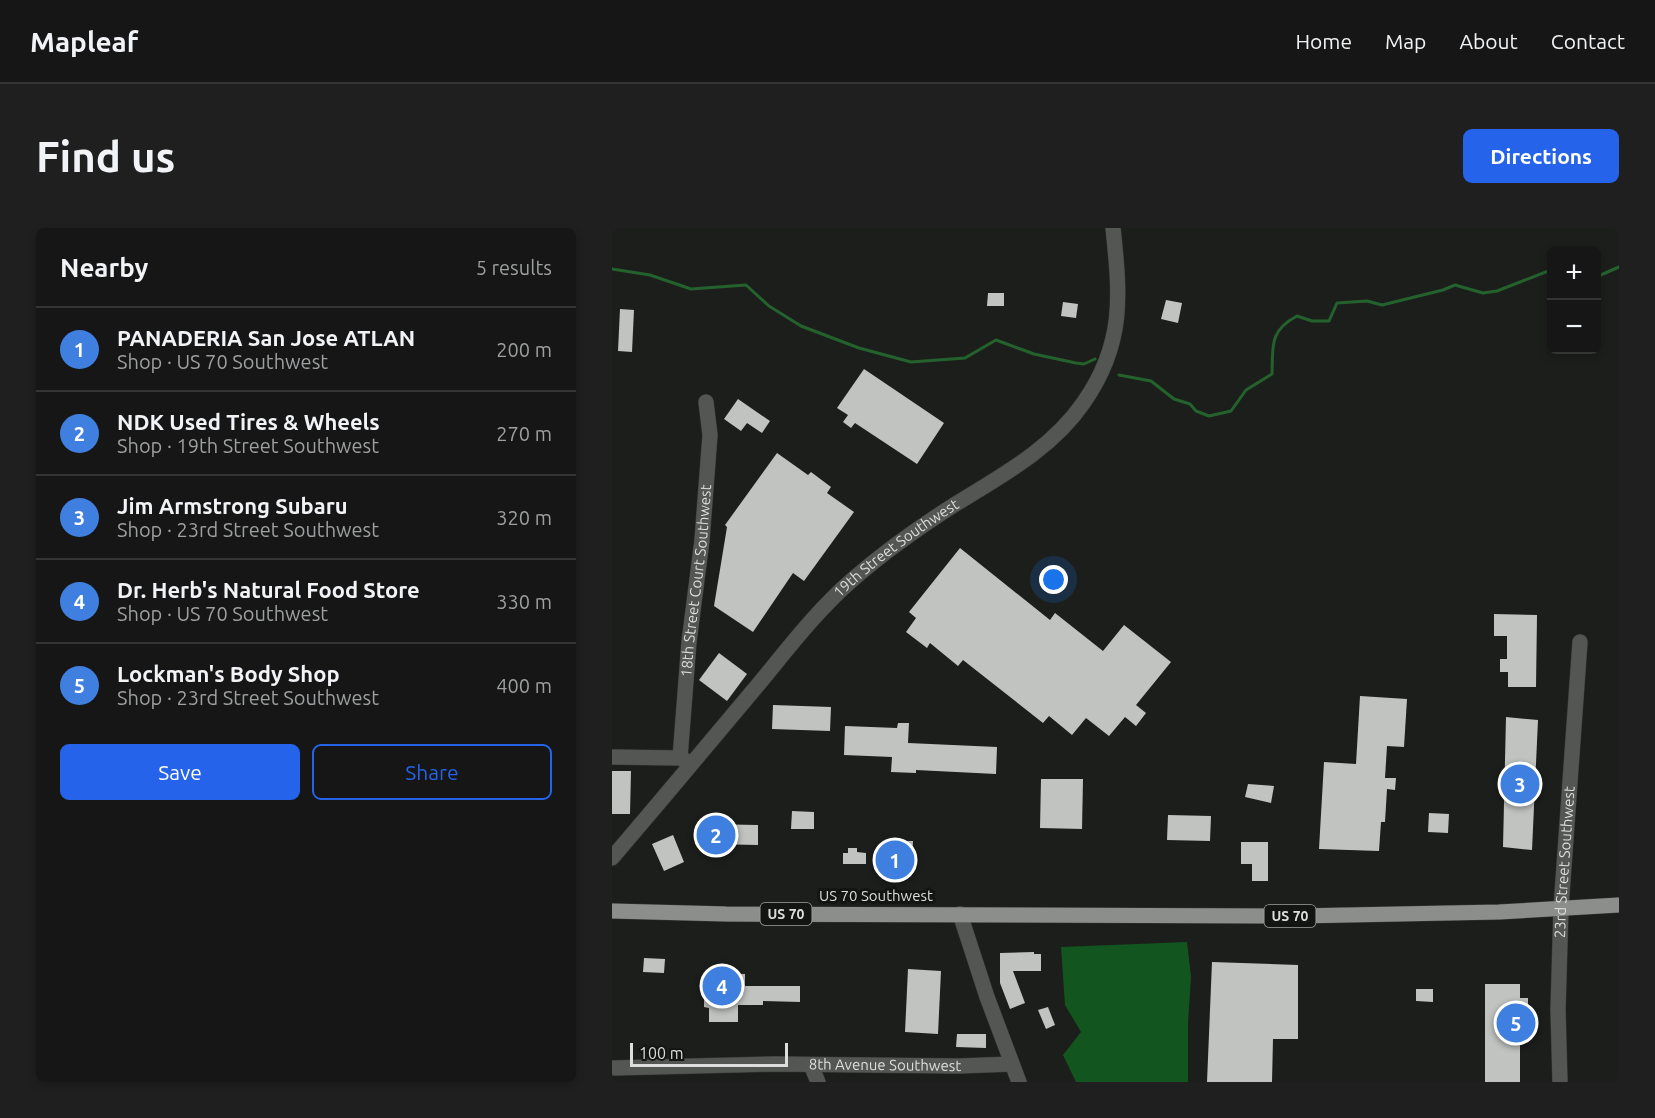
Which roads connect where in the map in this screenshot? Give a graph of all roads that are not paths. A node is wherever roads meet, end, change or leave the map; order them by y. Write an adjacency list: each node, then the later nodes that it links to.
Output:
1 (1113, 228): 5 (street, 19th Street Southwest)
2 (706, 402): 5 (street, 18th Street Court Southwest)
3 (1580, 642): 8 (street, 23rd Street Southwest)
4 (612, 757): 5 (street)
5 (686, 760): 6 (street, 19th Street Southwest)
6 (612, 858)
7 (1619, 905): 8 (main road, US 70)
8 (1561, 908): 10 (main road, US 70); 16 (street, 23rd Street Southwest)
9 (612, 911): 10 (main road, US 70 Southwest / US 70)
10 (960, 914): 11 (street)
11 (1012, 1064): 12 (street, 8th Avenue Southwest); 15 (street)
12 (811, 1065): 13 (street, 8th Avenue Southwest); 14 (street)
13 (613, 1070)
14 (818, 1082)
15 (1019, 1082)
16 (1560, 1082)

